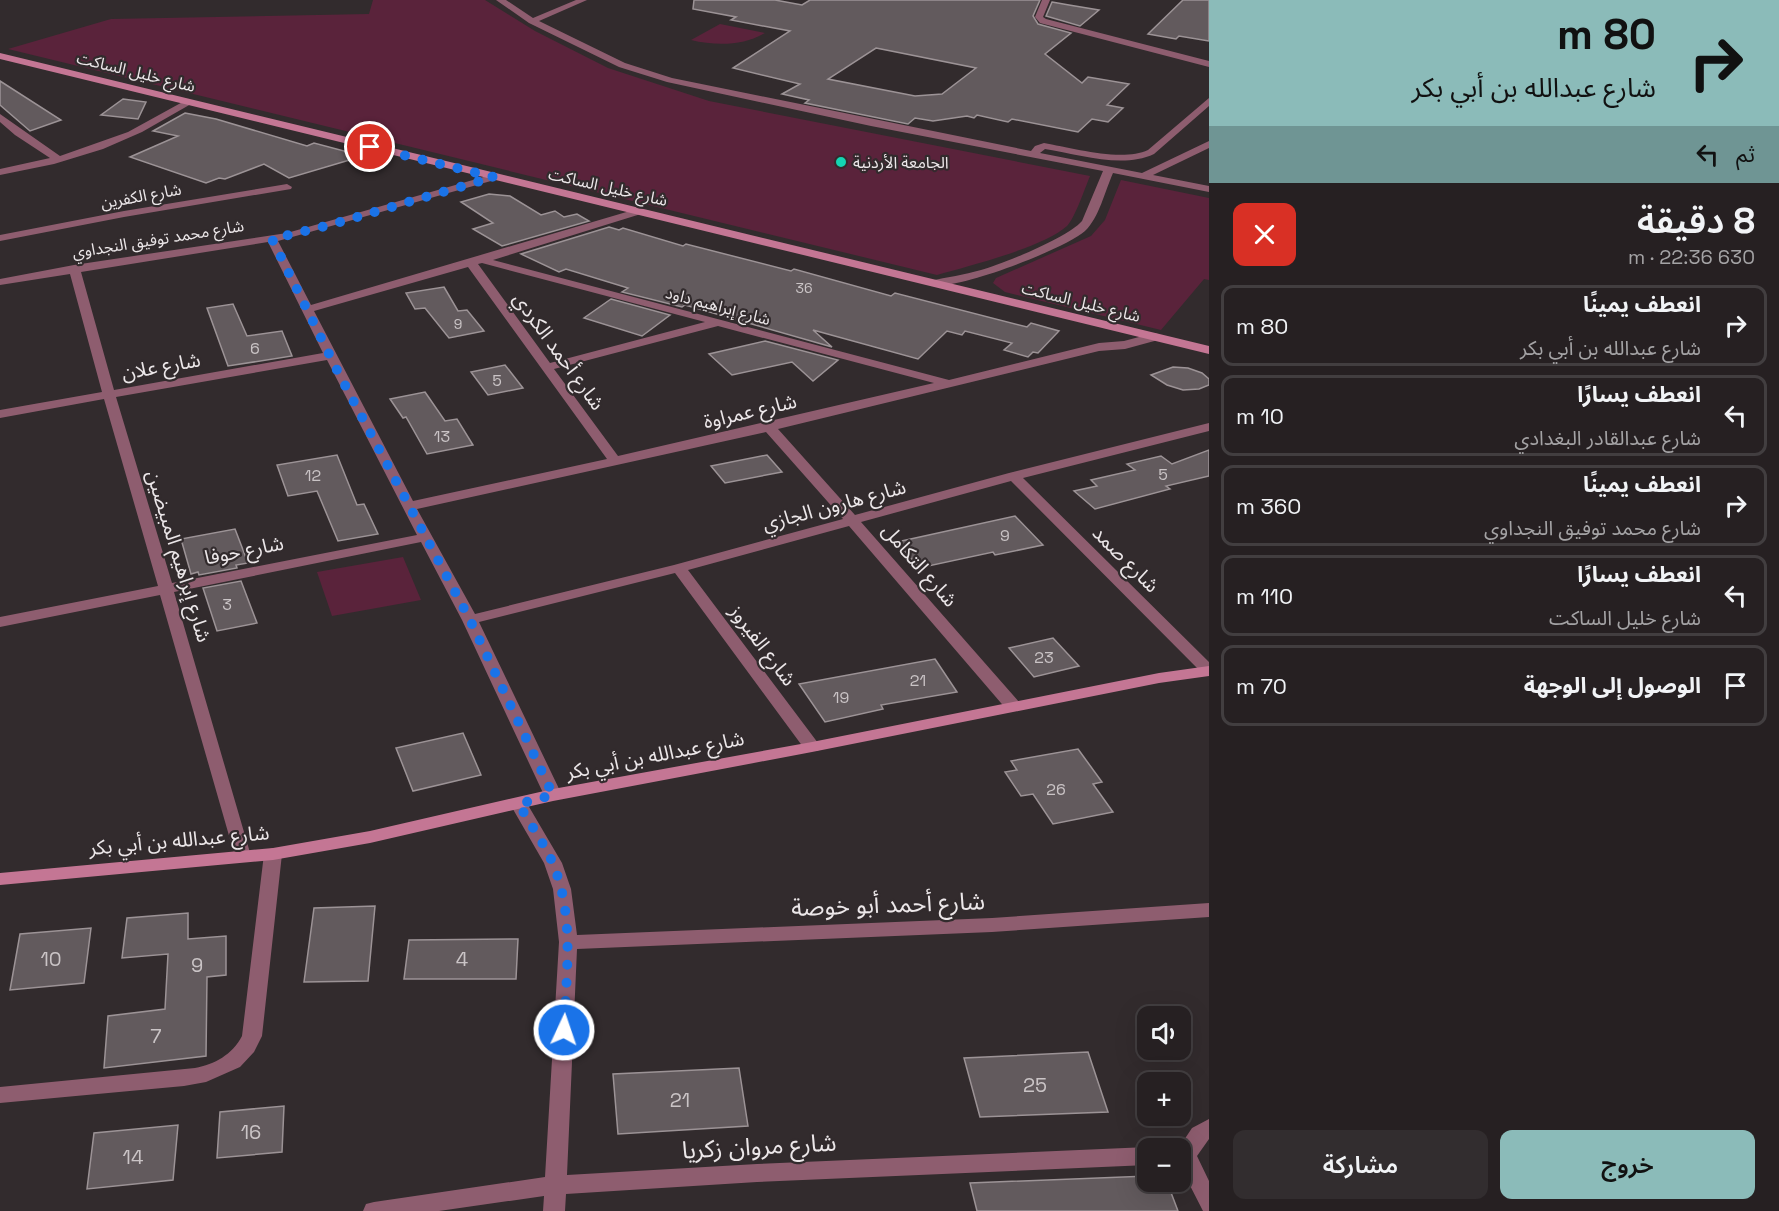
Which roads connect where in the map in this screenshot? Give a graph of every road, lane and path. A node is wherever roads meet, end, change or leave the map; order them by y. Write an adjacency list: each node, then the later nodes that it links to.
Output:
1 (500, 0): 4 (street)
2 (583, 0): 4 (street)
3 (1046, 0): 6 (street)
4 (532, 21): 13 (street)
5 (0, 56): 7 (street, شارع خليل الساكت)
6 (1209, 64)
7 (188, 102): 14 (street); 18 (street, شارع خليل الساكت)
8 (1209, 102): 13 (street)
9 (0, 117): 10 (street)
10 (18, 133): 11 (street); 14 (street)
11 (0, 136)
12 (1209, 144): 17 (street)
13 (1033, 156): 15 (street)
14 (58, 159): 16 (street)
15 (1110, 170): 17 (street); 26 (street)
16 (0, 172)
17 (1143, 176): 20 (street)
18 (494, 177): 21 (street, شارع خليل الساكت); 23 (street, شارع محمد توفيق النجداوي)
19 (287, 187): 22 (street, شارع الكفرين)
20 (1209, 189)
21 (640, 211): 24 (street); 28 (street, شارع خليل الساكت)
22 (0, 238)
23 (272, 239): 25 (street, شارع محمد توفيق النجداوي); 30 (street)
24 (476, 262): 30 (street); 31 (street, شارع إبراهيم داود); 37 (street, شارع أحمد الكردي)
25 (74, 268): 27 (street, شارع محمد توفيق النجداوي); 39 (street, شارع إبراهيم المبيضين)
26 (984, 273): 28 (street); 29 (street)
27 (0, 282)
28 (934, 283): 29 (street, شارع خليل الساكت)
29 (983, 296): 32 (street, شارع خليل الساكت)
30 (309, 309): 36 (street)
31 (716, 323): 37 (street); 38 (street, شارع إبراهيم داود)
32 (1119, 328): 33 (street, شارع خليل الساكت); 34 (street)
33 (1154, 337): 34 (street, شارع عمراوة); 35 (street, شارع خليل الساكت)
34 (1099, 347): 38 (street, شارع عمراوة)
35 (1209, 350)
36 (330, 356): 39 (street, شارع علان); 45 (street)
37 (547, 367): 43 (street, شارع أحمد الكردي)
38 (947, 383): 41 (street, شارع عمراوة)
39 (108, 395): 40 (street, شارع علان); 49 (street, شارع إبراهيم المبيضين)
40 (0, 414)
41 (769, 427): 43 (street, شارع عمراوة); 46 (street, شارع التكامل)
42 (1209, 427): 44 (street, شارع هارون الجازي)
43 (615, 461): 45 (street, شارع عمراوة)
44 (1014, 476): 46 (street, شارع هارون الجازي); 52 (street, شارع صمد)
45 (410, 506): 47 (street)
46 (853, 521): 48 (street, شارع هارون الجازي); 53 (street, شارع التكامل)
47 (426, 537): 49 (street, شارع حوفا); 50 (street)
48 (679, 568): 50 (street, شارع هارون الجازي); 54 (street, شارع الفيروز)
49 (166, 587): 51 (street, شارع حوفا); 58 (street, شارع إبراهيم المبيضين)
50 (470, 620): 55 (street)
51 (0, 622)
52 (1209, 671): 53 (street, شارع عبدالله بن أبي بكر)
53 (1013, 706): 54 (street, شارع عبدالله بن أبي بكر)
54 (812, 747): 55 (street, شارع عبدالله بن أبي بكر)
55 (553, 795): 56 (street, شارع عبدالله بن أبي بكر)
56 (519, 804): 57 (street, شارع عبدالله بن أبي بكر); 61 (street)
57 (273, 854): 58 (street, شارع عبدالله بن أبي بكر); 62 (street)
58 (242, 856): 59 (street, شارع عبدالله بن أبي بكر)
59 (0, 879)
60 (1209, 910): 61 (street, شارع أحمد أبو خوصة)
61 (568, 942): 67 (street)
62 (0, 1095)
63 (1209, 1128): 64 (street)
64 (1191, 1144)
65 (1137, 1156): 67 (street, شارع مروان زكريا)
66 (1191, 1170): 68 (street)
67 (555, 1185): 69 (street, شارع مروان زكريا); 70 (street)
68 (1209, 1204)
69 (374, 1211)
70 (554, 1211)

